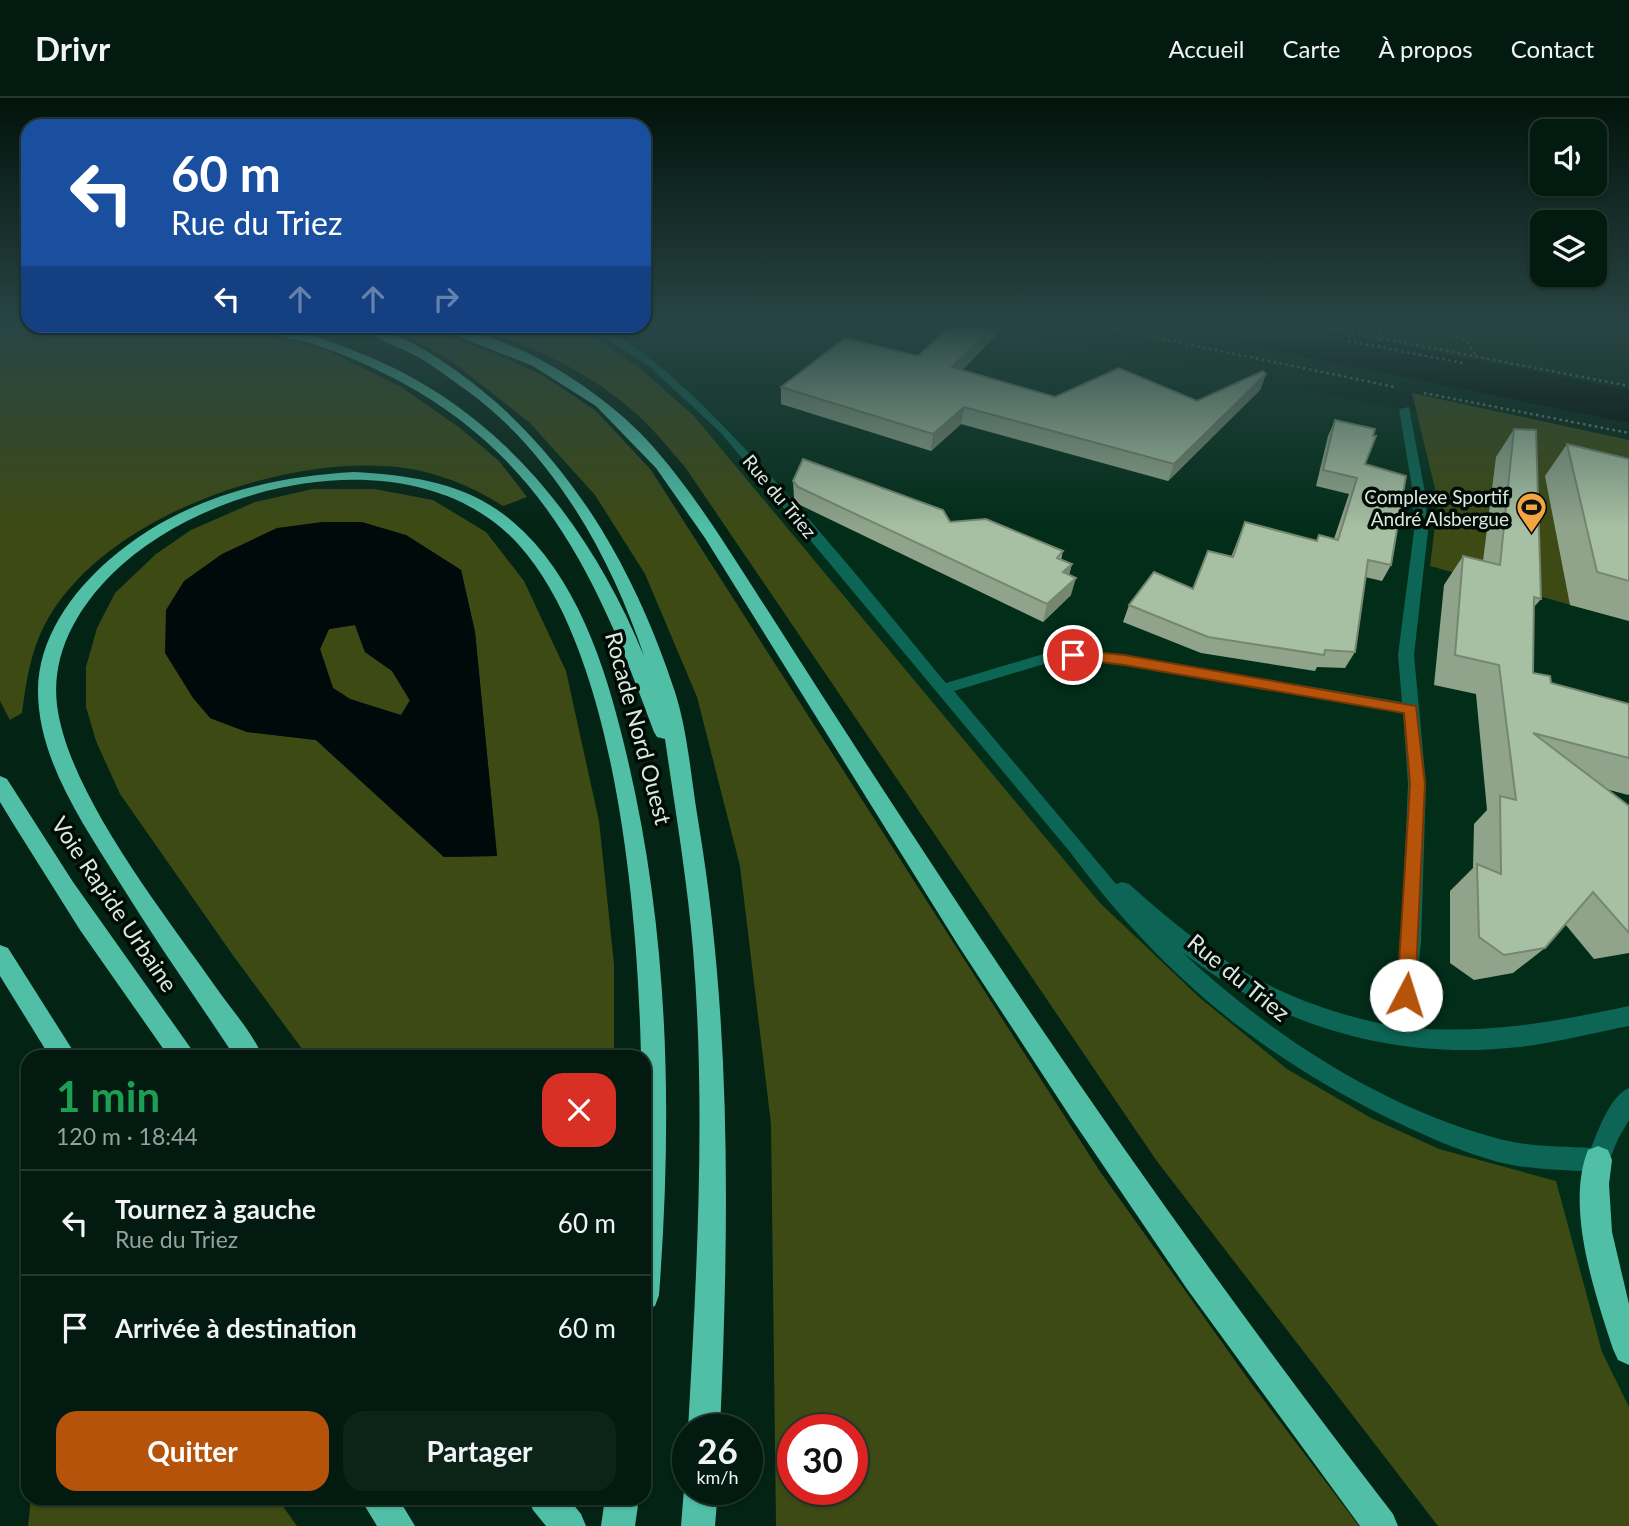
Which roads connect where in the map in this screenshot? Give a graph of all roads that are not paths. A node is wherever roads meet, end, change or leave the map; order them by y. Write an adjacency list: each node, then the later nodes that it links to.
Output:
1 (431, 395): 8 (highway)
2 (479, 395): 8 (highway)
3 (590, 395): 30 (highway)
4 (687, 395): 6 (street, Rue du Triez)
5 (1405, 409): 7 (street)
6 (943, 689): 7 (street); 10 (street, Rue du Triez)
7 (1410, 709): 13 (street)
8 (681, 780): 21 (highway, Rocade Nord Ouest)
9 (0, 784): 15 (highway, Voie Rapide Urbaine)
10 (1076, 847): 13 (street); 19 (street, Rue du Triez)
11 (0, 955): 14 (highway)
12 (1629, 1016): 13 (street)
13 (1401, 1037)
14 (60, 1050)
15 (179, 1050)
16 (245, 1050): 18 (highway, Rocade Nord Ouest)
17 (1629, 1099): 19 (street)
18 (651, 1151)
19 (1598, 1160): 20 (highway)
20 (1629, 1349)
21 (705, 1414)
22 (382, 1505): 26 (highway)
23 (553, 1505): 27 (highway)
24 (621, 1505): 28 (highway)
25 (700, 1505): 29 (highway)
26 (398, 1526)
27 (569, 1526)
28 (618, 1526)
29 (698, 1526)
30 (1381, 1526)

